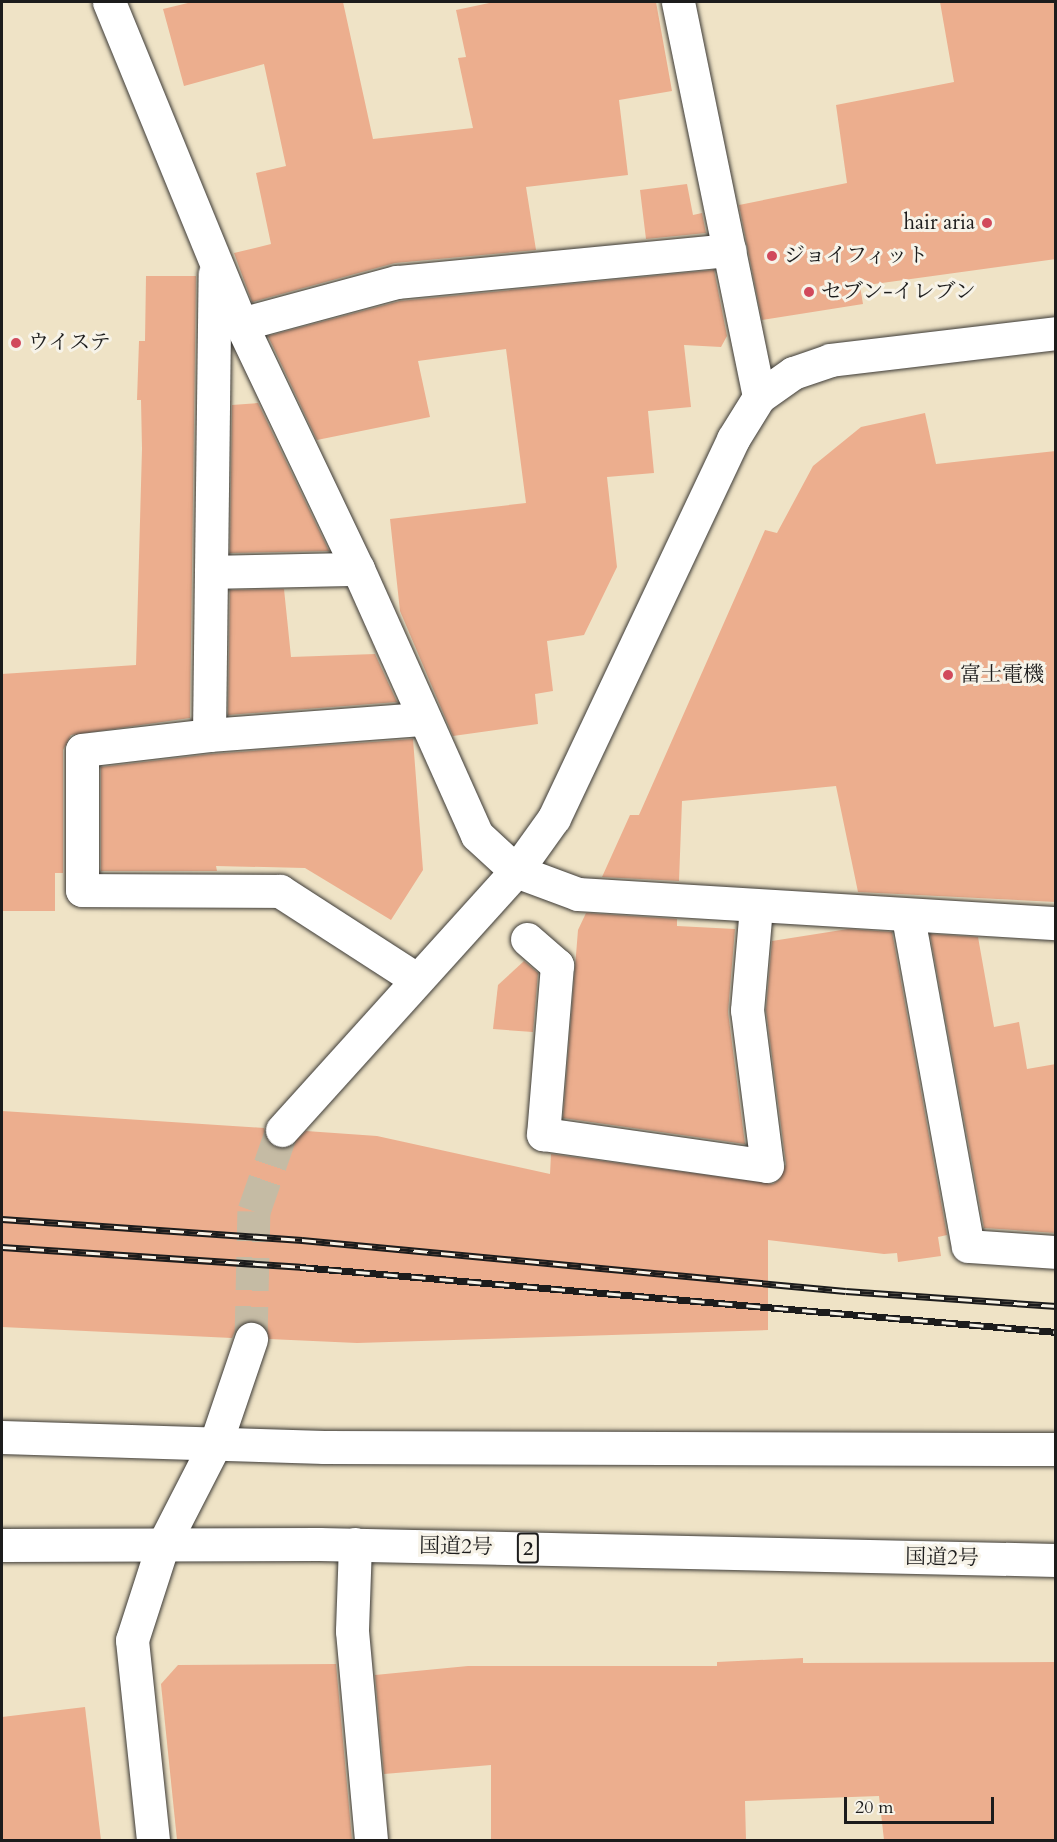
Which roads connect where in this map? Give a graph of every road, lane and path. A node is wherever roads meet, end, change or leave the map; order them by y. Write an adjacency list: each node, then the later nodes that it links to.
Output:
1 (110, 2): 4 (main road)
2 (678, 2): 3 (main road)
3 (729, 250): 5 (main road); 7 (main road)
4 (215, 263): 5 (main road); 9 (main road)
5 (241, 324): 8 (main road)
6 (1056, 333): 7 (main road)
7 (759, 397): 12 (main road)
8 (358, 569): 9 (main road); 10 (main road)
9 (211, 572): 11 (main road)
10 (424, 719): 11 (main road); 12 (main road)
11 (209, 735): 17 (main road)
12 (516, 871): 13 (main road); 17 (main road)
13 (756, 908): 14 (main road); 16 (main road)
14 (908, 917): 15 (main road); 19 (main road)
15 (1056, 923)
16 (527, 939)
17 (416, 979): 18 (main road)
18 (282, 1130)
19 (1056, 1252)
20 (251, 1339): 22 (main road)
21 (2, 1437): 22 (main road)
22 (216, 1442): 23 (main road); 26 (main road)
23 (1056, 1449)
24 (355, 1544): 26 (main road, 国道2号 / 2); 27 (main road, 国道2号 / 2); 29 (main road)
25 (2, 1545): 26 (main road, 国道2号 / 2)
26 (162, 1547): 28 (main road)
27 (1056, 1560)
28 (153, 1840)
29 (371, 1840)

